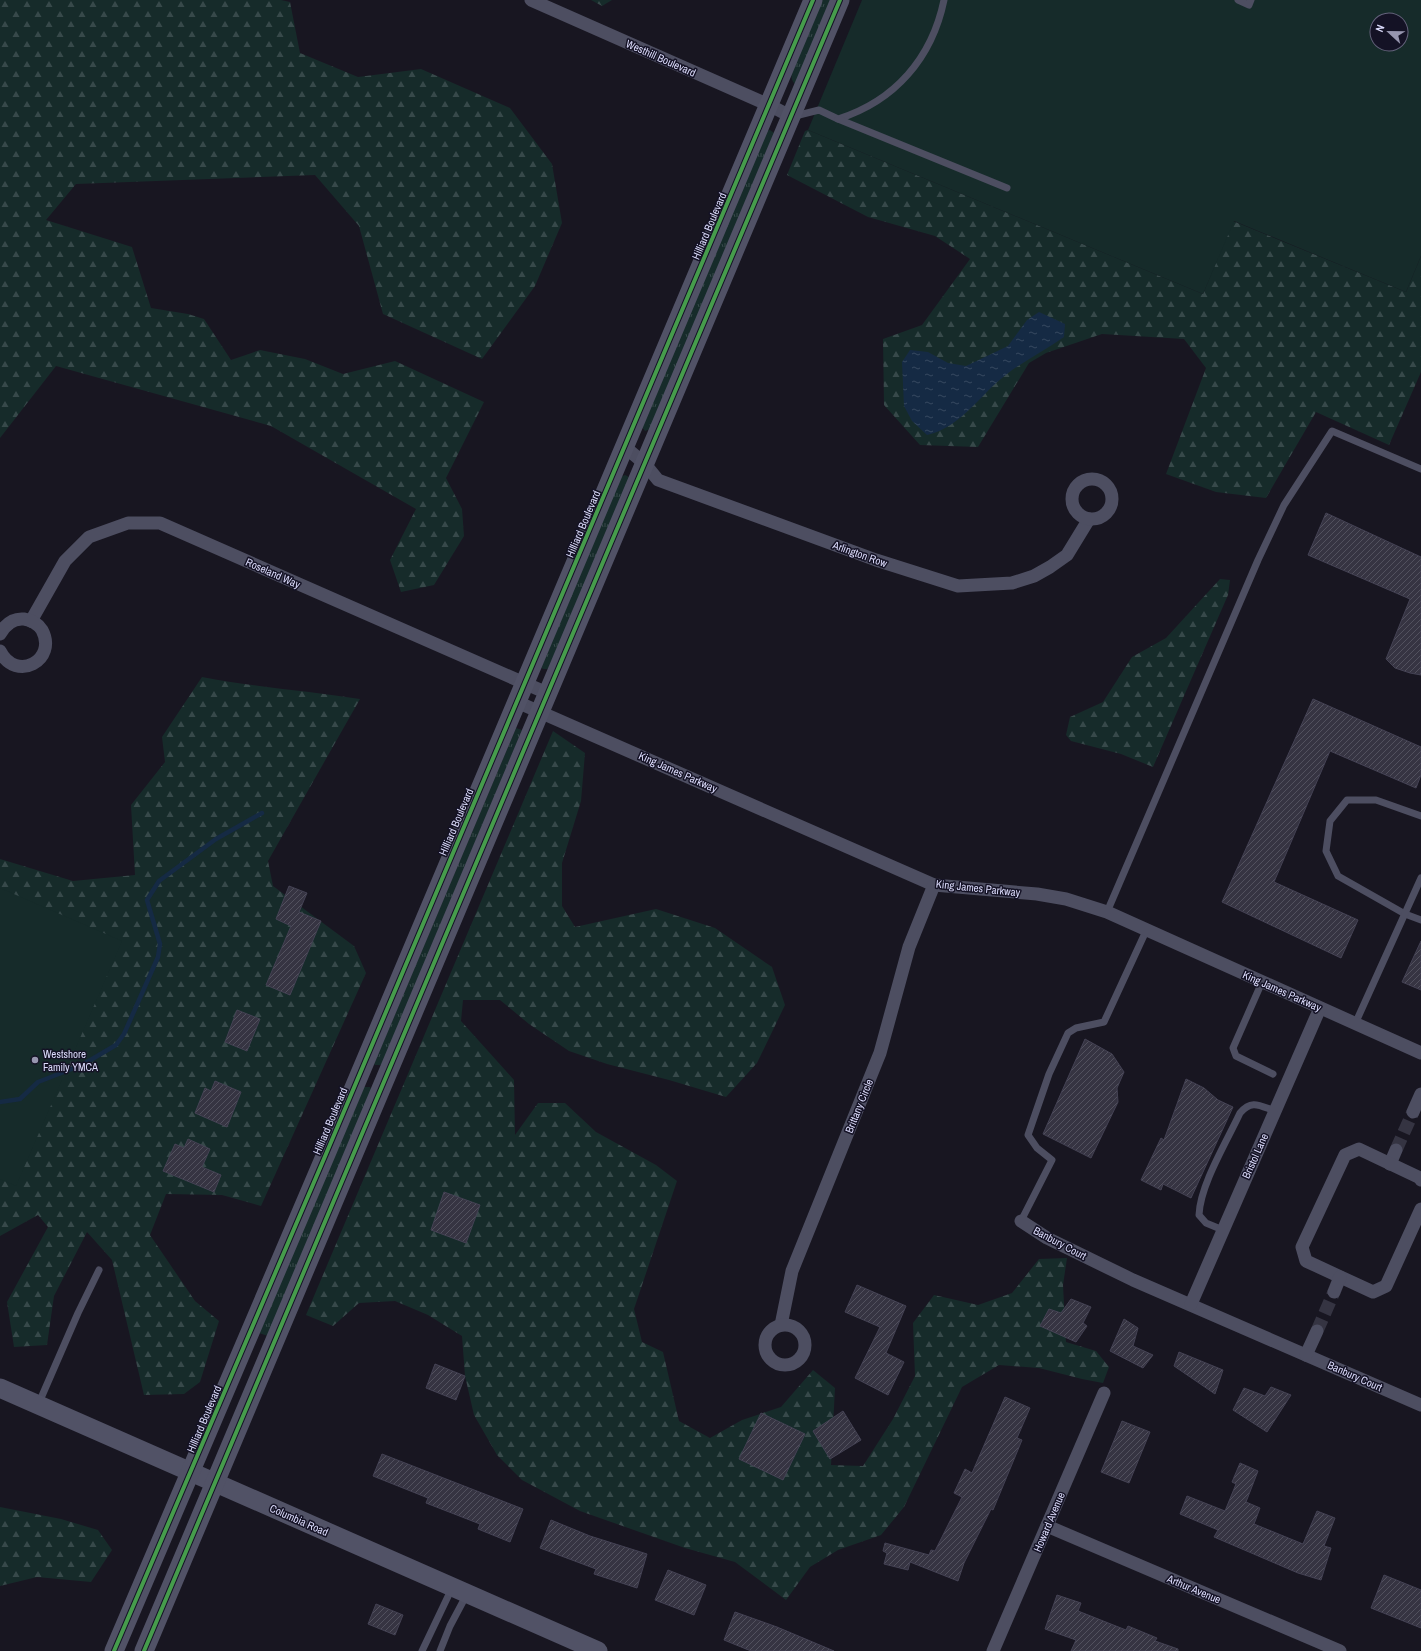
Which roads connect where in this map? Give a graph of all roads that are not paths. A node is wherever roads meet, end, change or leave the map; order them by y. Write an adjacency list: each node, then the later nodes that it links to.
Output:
1 (531, 0): 7 (street, Westhill Boulevard)
2 (813, 0): 7 (main road, Hilliard Boulevard)
3 (840, 0): 8 (main road)
4 (944, 0): 9 (lane)
5 (1238, 0): 6 (lane)
6 (1250, 0)
7 (769, 105): 8 (street, Westhill Boulevard); 11 (main road, Hilliard Boulevard)
8 (790, 116): 9 (lane); 12 (main road)
9 (838, 119): 10 (lane)
10 (1007, 188)
11 (625, 447): 12 (street, Arlington Row); 18 (main road, Hilliard Boulevard)
12 (644, 464): 14 (street, Arlington Row); 19 (main road)
13 (1421, 469): 25 (lane)
14 (1089, 519)
15 (31, 621): 16 (street); 17 (street); 18 (street, Roseland Way)
16 (0, 634)
17 (0, 652)
18 (524, 684): 19 (street, Roseland Way); 20 (main road, Hilliard Boulevard)
19 (548, 694): 21 (main road)
20 (517, 702): 21 (street, King James Parkway); 54 (main road, Hilliard Boulevard)
21 (540, 712): 24 (street, King James Parkway); 55 (main road)
22 (1421, 816): 26 (lane)
23 (1421, 878): 26 (lane)
24 (934, 885): 25 (street, King James Parkway); 47 (street, Brittany Circle)
25 (1107, 912): 28 (street, King James Parkway)
26 (1405, 914): 27 (lane); 31 (lane)
27 (1421, 920)
28 (1146, 931): 29 (street, King James Parkway); 41 (lane, Banbury Court)
29 (1262, 982): 30 (street, King James Parkway); 33 (lane)
30 (1320, 1008): 31 (street, King James Parkway); 35 (street, Bristol Lane)
31 (1355, 1024): 32 (street, King James Parkway)
32 (1421, 1053)
33 (1273, 1074)
34 (1421, 1094): 36 (street)
35 (1275, 1111): 42 (street, Bristol Lane); 42 (lane)
36 (1413, 1112)
37 (1396, 1150): 38 (street)
38 (1390, 1164): 39 (street); 44 (street)
39 (1421, 1180)
40 (1421, 1210): 44 (street)
41 (1021, 1221): 46 (street, Banbury Court)
42 (1223, 1230): 46 (street, Bristol Lane)
43 (99, 1270): 52 (lane)
44 (1340, 1277): 45 (street)
45 (1334, 1292)
46 (1191, 1304): 49 (street, Banbury Court)
47 (781, 1325)
48 (1316, 1331): 49 (street)
49 (1306, 1355): 53 (street, Banbury Court)
50 (0, 1388): 52 (main road, Columbia Road)
51 (1104, 1393): 56 (street, Howard Avenue)
52 (38, 1405): 54 (main road, Columbia Road)
53 (1421, 1406)
54 (192, 1472): 55 (main road, Columbia Road); 58 (main road, Hilliard Boulevard)
55 (214, 1482): 57 (main road, Columbia Road); 59 (main road)
56 (1047, 1526): 63 (street, Howard Avenue); 64 (street, Arthur Avenue)
57 (459, 1591): 60 (lane); 61 (lane); 62 (main road, Columbia Road)
58 (114, 1651)
59 (144, 1651)
60 (422, 1651)
61 (440, 1651)
62 (598, 1651)
63 (993, 1651)
64 (1340, 1651)

